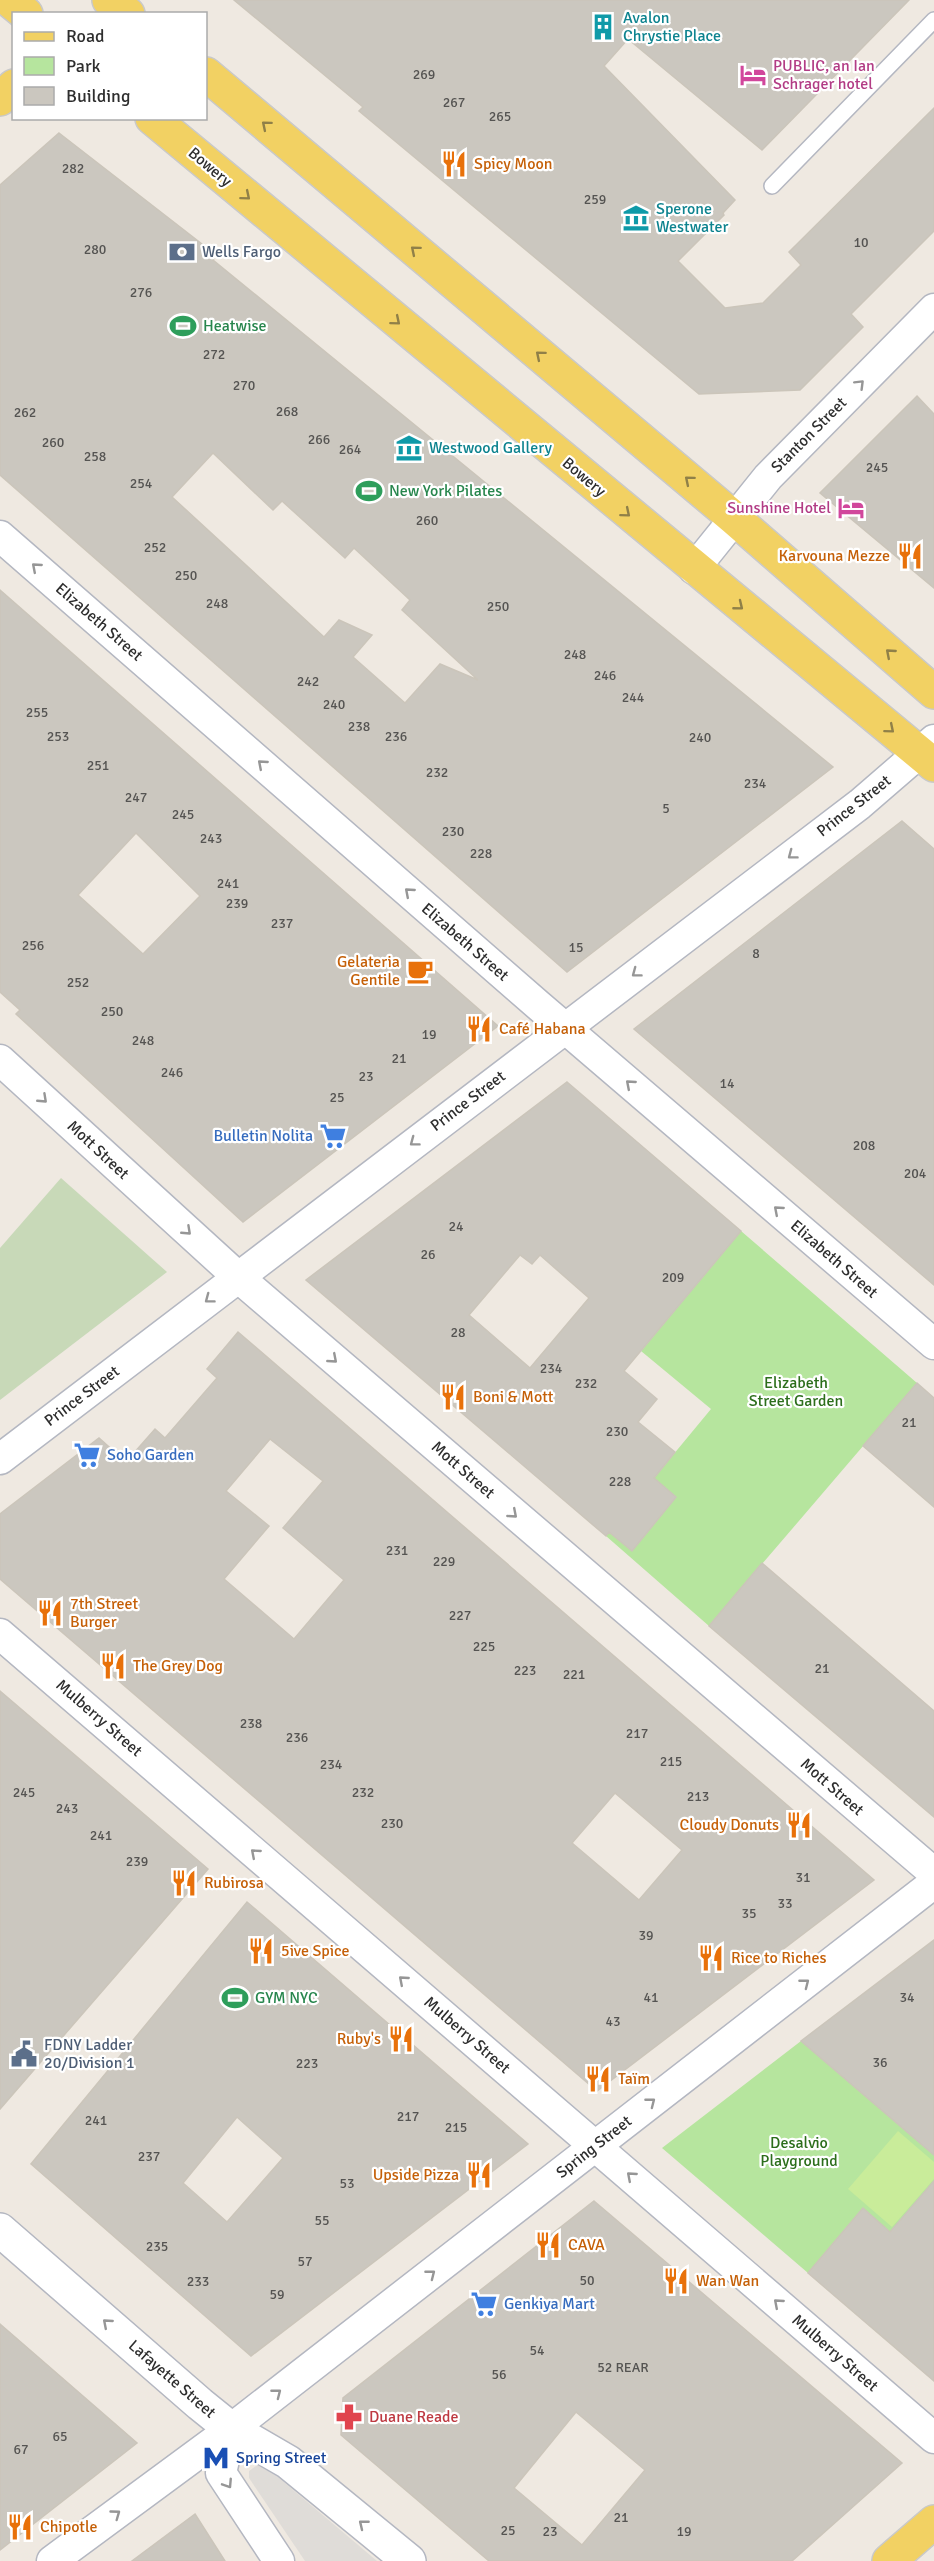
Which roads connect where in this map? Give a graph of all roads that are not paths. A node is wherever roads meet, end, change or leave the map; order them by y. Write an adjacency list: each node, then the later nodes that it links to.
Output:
1 (9, 0): 3 (main road)
2 (107, 0): 4 (main road); 5 (main road)
3 (24, 12)
4 (93, 12)
5 (125, 12)
6 (934, 20): 11 (lane)
7 (207, 75): 13 (main road, one-way to 7)
8 (12, 88): 9 (main road)
9 (0, 99)
10 (154, 120): 15 (main road, Bowery, one-way to 15)
11 (772, 186)
12 (934, 309): 13 (street, Stanton Street, one-way to 12)
13 (734, 518): 15 (street, Stanton Street); 16 (main road, one-way to 13)
14 (0, 536): 18 (street, Elizabeth Street, one-way to 14)
15 (694, 569): 17 (main road, Bowery, one-way to 17)
16 (934, 692)
17 (929, 753): 18 (street, Prince Street, one-way to 18)
18 (564, 1027): 20 (street, Prince Street, one-way to 20); 21 (street, Elizabeth Street, one-way to 18)
19 (0, 1059): 20 (street, Mott Street, one-way to 20)
20 (238, 1277): 22 (street, Prince Street, one-way to 22); 24 (street, Mott Street, one-way to 24)
21 (934, 1344)
22 (0, 1459)
23 (0, 1634): 26 (street, Mulberry Street, one-way to 23)
24 (934, 1873)
25 (934, 1883): 26 (street, Spring Street, one-way to 25)
26 (596, 2146): 28 (street, Spring Street, one-way to 26); 29 (street, Mulberry Street, one-way to 26)
27 (0, 2230): 28 (main road, Lafayette Street, one-way to 27)
28 (231, 2429): 31 (street, Spring Street, one-way to 28); 32 (street, Lafayette Street, one-way to 32); 33 (main road, one-way to 28)
29 (934, 2438)
30 (934, 2522): 34 (main road)
31 (52, 2561)
32 (279, 2561)
33 (409, 2561)
34 (889, 2561)

